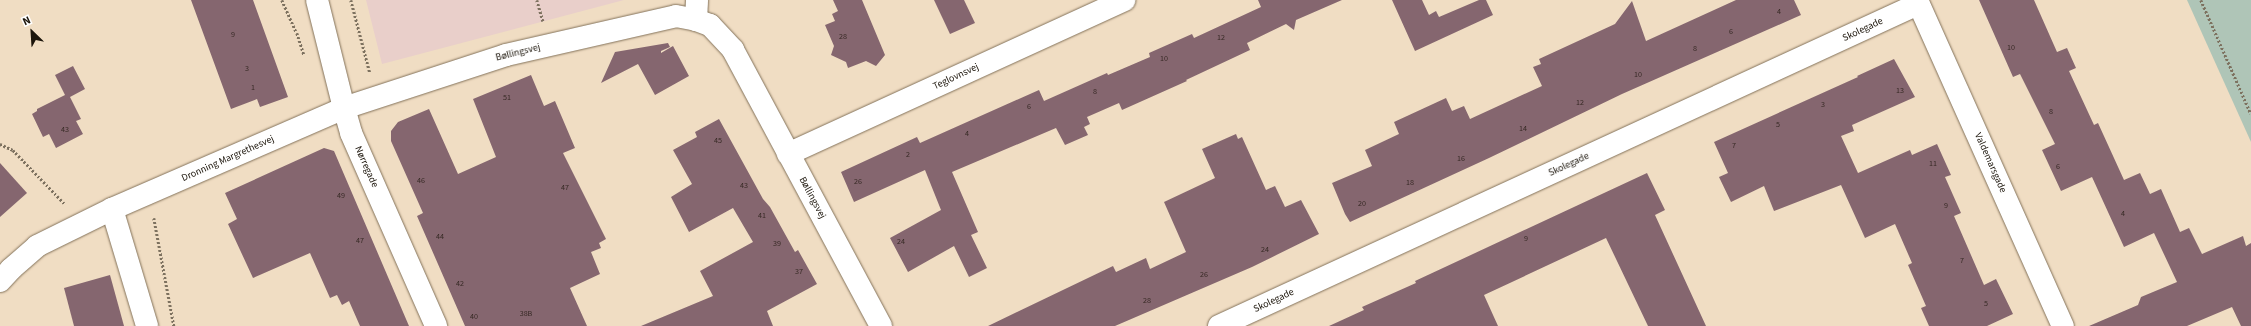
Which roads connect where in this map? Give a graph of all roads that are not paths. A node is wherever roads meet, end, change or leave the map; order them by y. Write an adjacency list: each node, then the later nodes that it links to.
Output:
1 (317, 0): 5 (street, Nørregade)
2 (1124, 0): 6 (street, Teglovnsvej)
3 (1917, 2): 12 (street, Skolegade); 13 (street, Valdemarsgade)
4 (696, 10): 5 (street, Bøllingsvej); 6 (street, Bøllingsvej)
5 (344, 108): 7 (street, Dronning Margrethesvej); 10 (street, Nørregade)
6 (788, 154): 11 (street, Bøllingsvej)
7 (112, 209): 8 (street, Dronning Margrethesvej); 9 (street)
8 (0, 281)
9 (147, 326)
10 (436, 326)
11 (881, 326)
12 (1219, 326)
13 (2063, 326)

